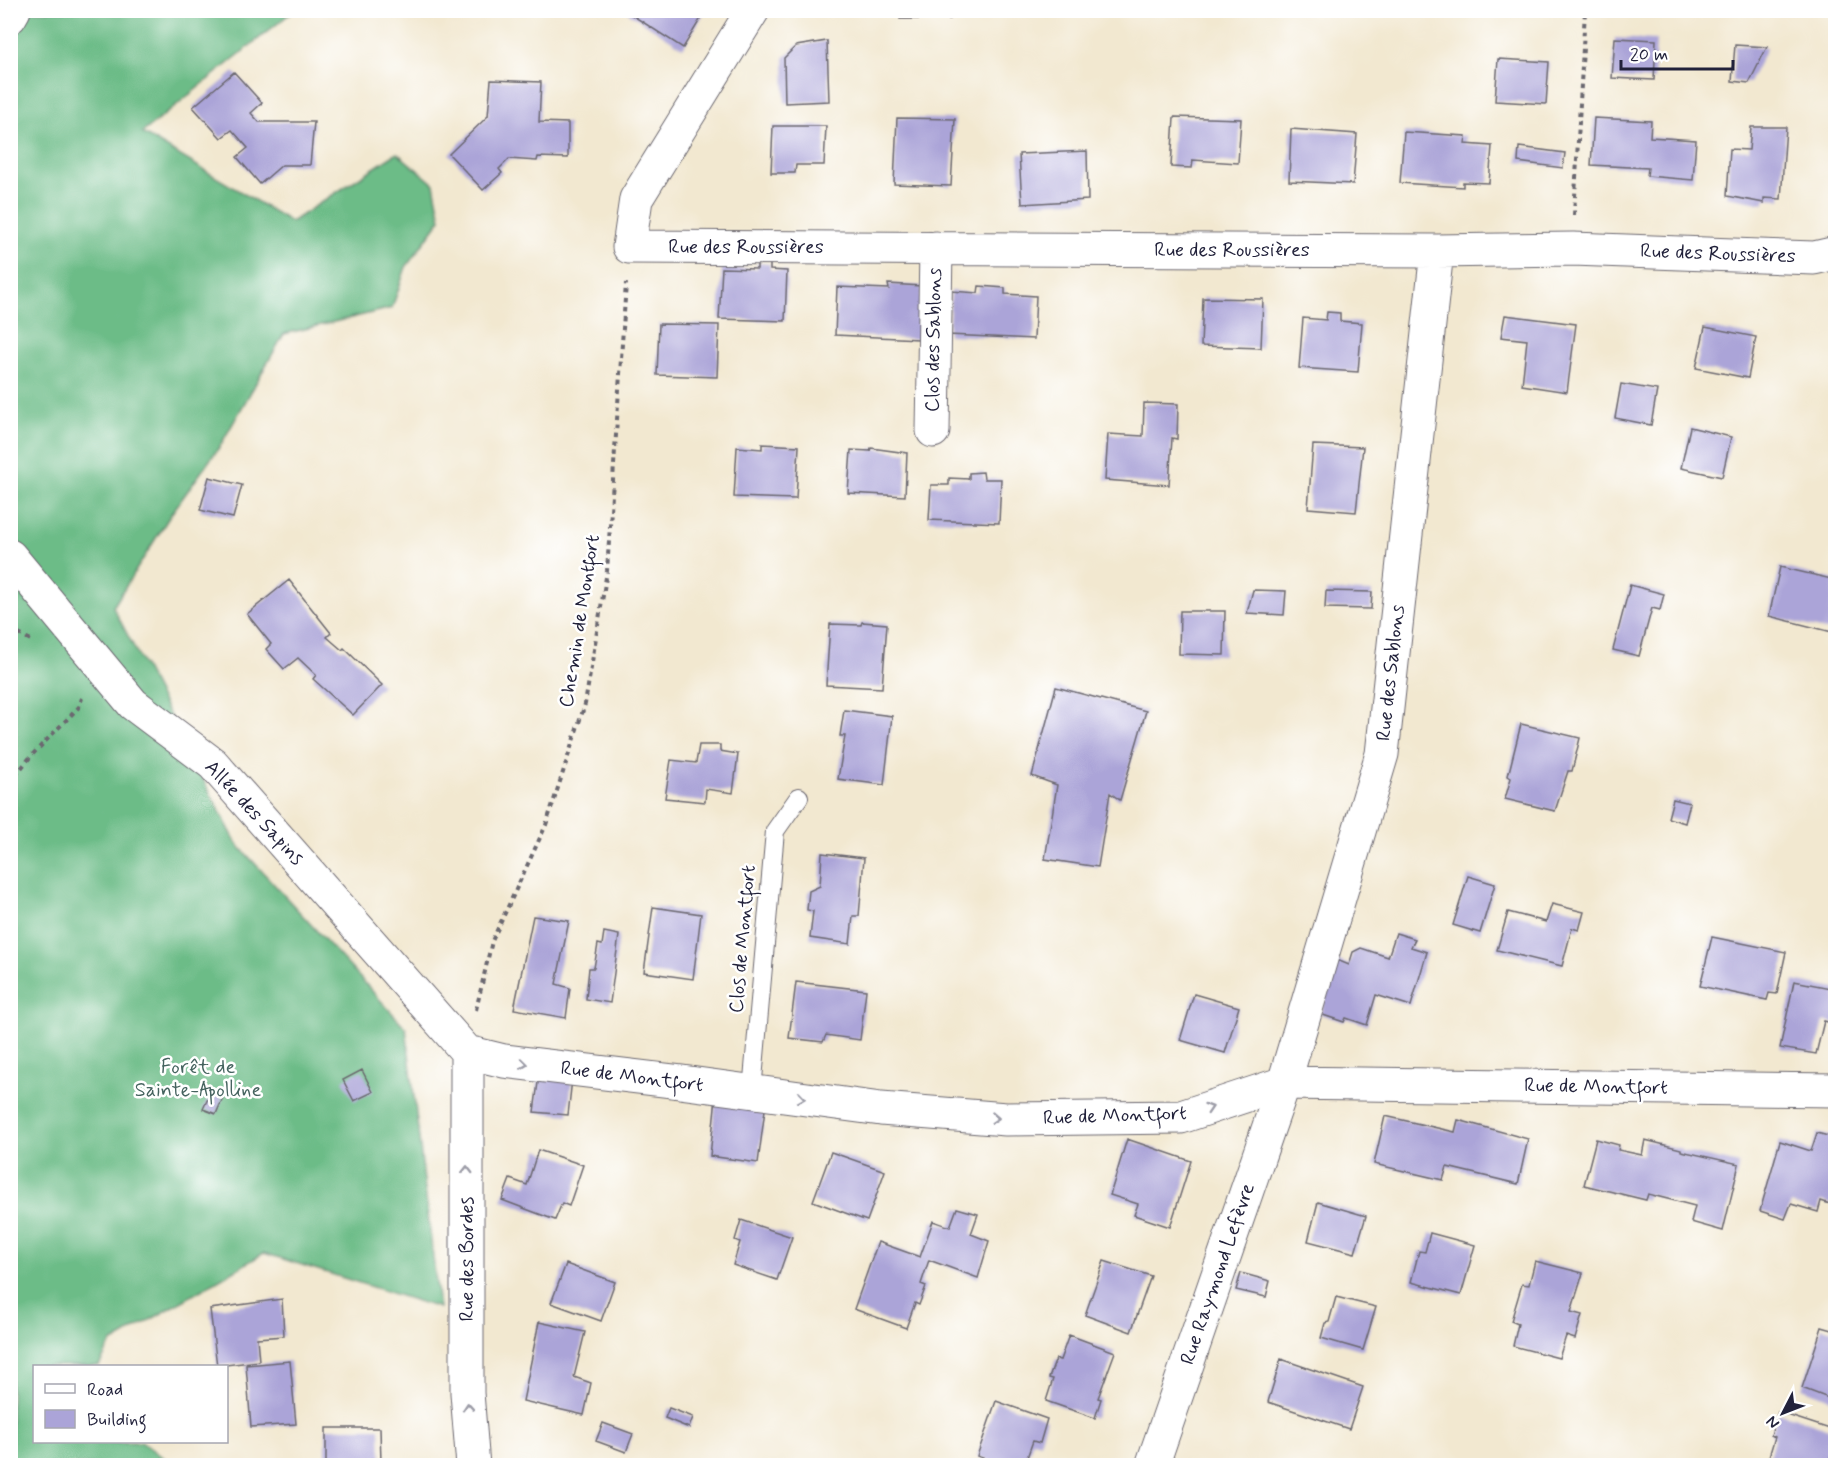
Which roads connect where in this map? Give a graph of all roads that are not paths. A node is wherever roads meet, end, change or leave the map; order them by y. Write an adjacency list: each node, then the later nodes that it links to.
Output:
1 (14, 10): 3 (street)
2 (753, 10): 4 (street, Rue des Roussières)
3 (10, 17)
4 (936, 248): 5 (street, Rue des Roussières); 7 (street, Clos des Sablons)
5 (1437, 251): 6 (street, Rue des Roussières); 11 (street, Rue des Sablons)
6 (1836, 253)
7 (933, 431)
8 (10, 556): 10 (street, Allée des Sapins)
9 (799, 797): 13 (lane, Clos de Montfort)
10 (467, 1052): 13 (street, Rue de Montfort, one-way to 13); 14 (street, Rue des Bordes, one-way to 10)
11 (1284, 1083): 12 (street, Rue de Montfort); 13 (street, Rue de Montfort, one-way to 11); 15 (street, Rue Raymond Lefèvre)
12 (1836, 1090)
13 (752, 1092)
14 (473, 1466)
15 (1152, 1466)

